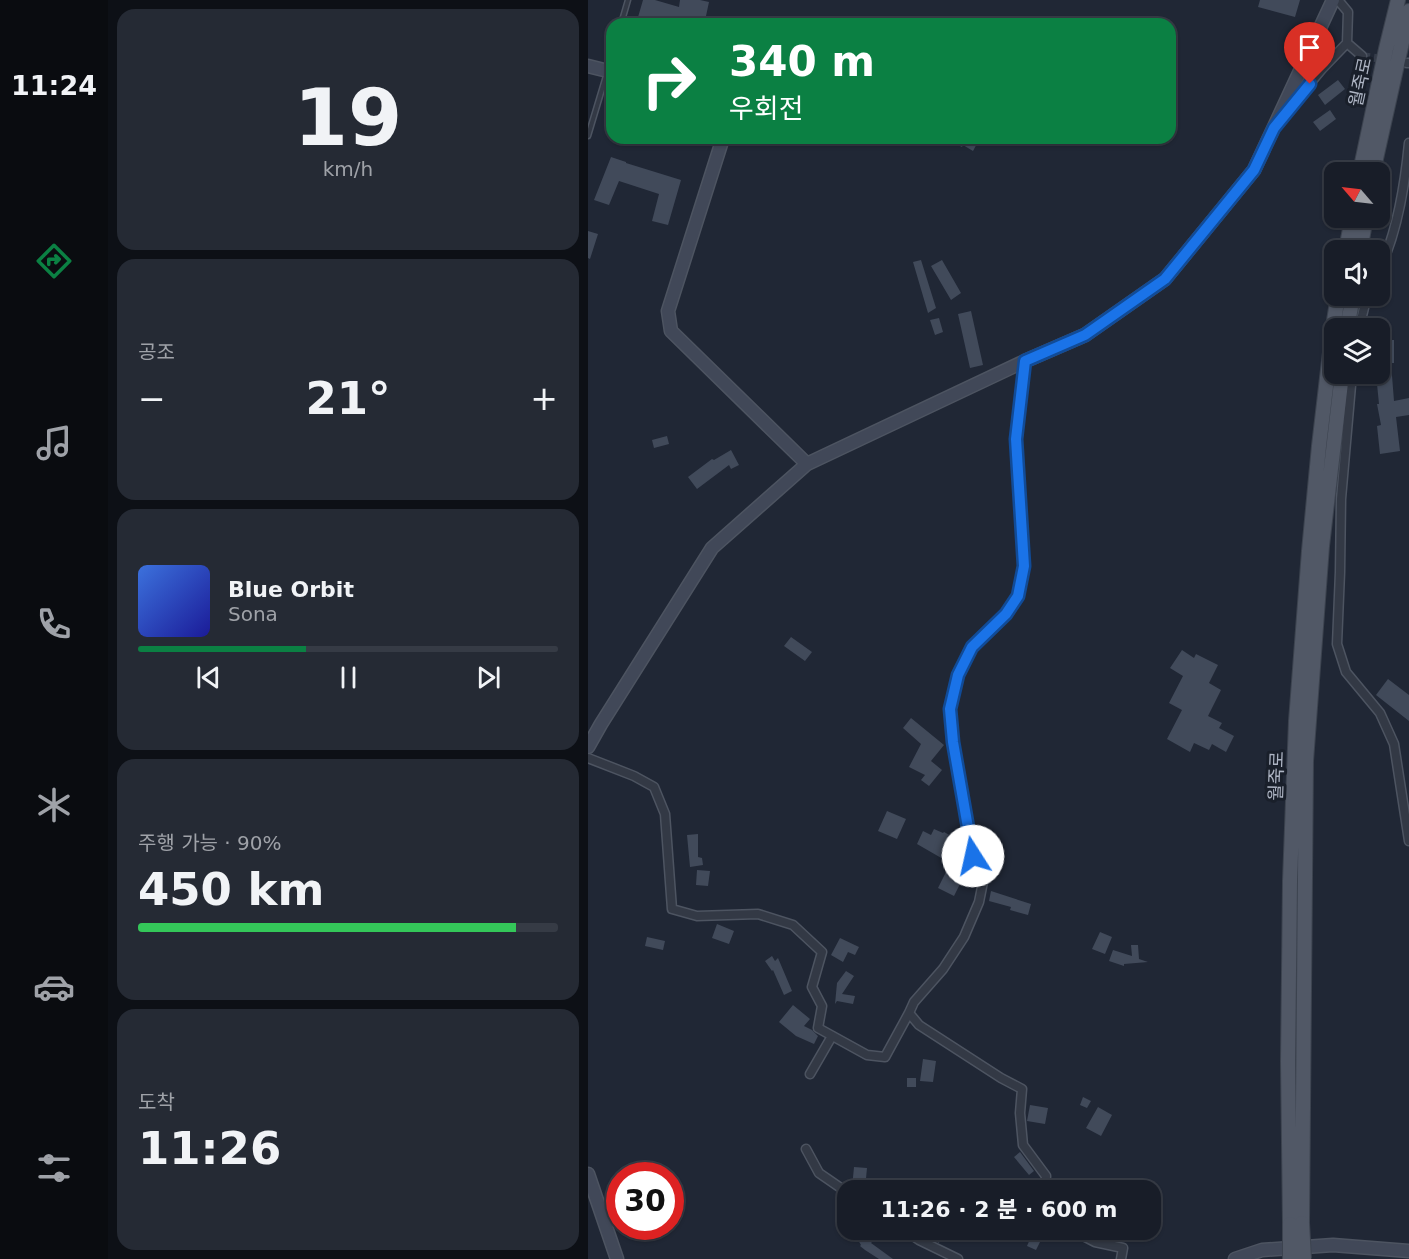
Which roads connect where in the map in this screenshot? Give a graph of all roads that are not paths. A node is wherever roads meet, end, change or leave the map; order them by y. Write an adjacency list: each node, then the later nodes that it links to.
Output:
1 (628, 0): 6 (lane)
2 (1333, 0): 12 (street)
3 (1338, 0): 7 (street)
4 (1398, 0): 16 (main road, 월죽로)
5 (1409, 11): 17 (main road, 월죽로)
6 (623, 18)
7 (1347, 43): 8 (street); 12 (street)
8 (1362, 56)
9 (588, 66): 10 (street)
10 (606, 71)
11 (606, 84): 13 (lane)
12 (1274, 128): 20 (street)
13 (588, 136)
14 (1409, 143): 18 (street)
15 (721, 144): 23 (street)
16 (1362, 162)
17 (1375, 162)
18 (1390, 242)
19 (1337, 306): 34 (main road, 월죽로)
20 (1025, 361): 23 (street); 27 (street)
21 (1341, 384): 34 (main road, 월죽로)
22 (1351, 384): 26 (street)
23 (807, 464): 24 (street)
24 (588, 747)
25 (588, 758): 28 (street)
26 (1409, 841)
27 (909, 1012): 28 (street); 32 (street)
28 (832, 1036): 29 (street)
29 (810, 1074)
30 (806, 1149): 33 (street)
31 (588, 1174): 38 (street)
32 (1046, 1180)
33 (837, 1185)
34 (1296, 1224): 42 (main road, 월죽로, bridge); 43 (main road, bridge)
35 (921, 1240): 39 (street)
36 (1091, 1240): 40 (street)
37 (1409, 1251): 41 (street)
38 (617, 1259)
39 (958, 1259)
40 (1121, 1259)
41 (1235, 1259)
42 (1290, 1259)
43 (1304, 1259)

